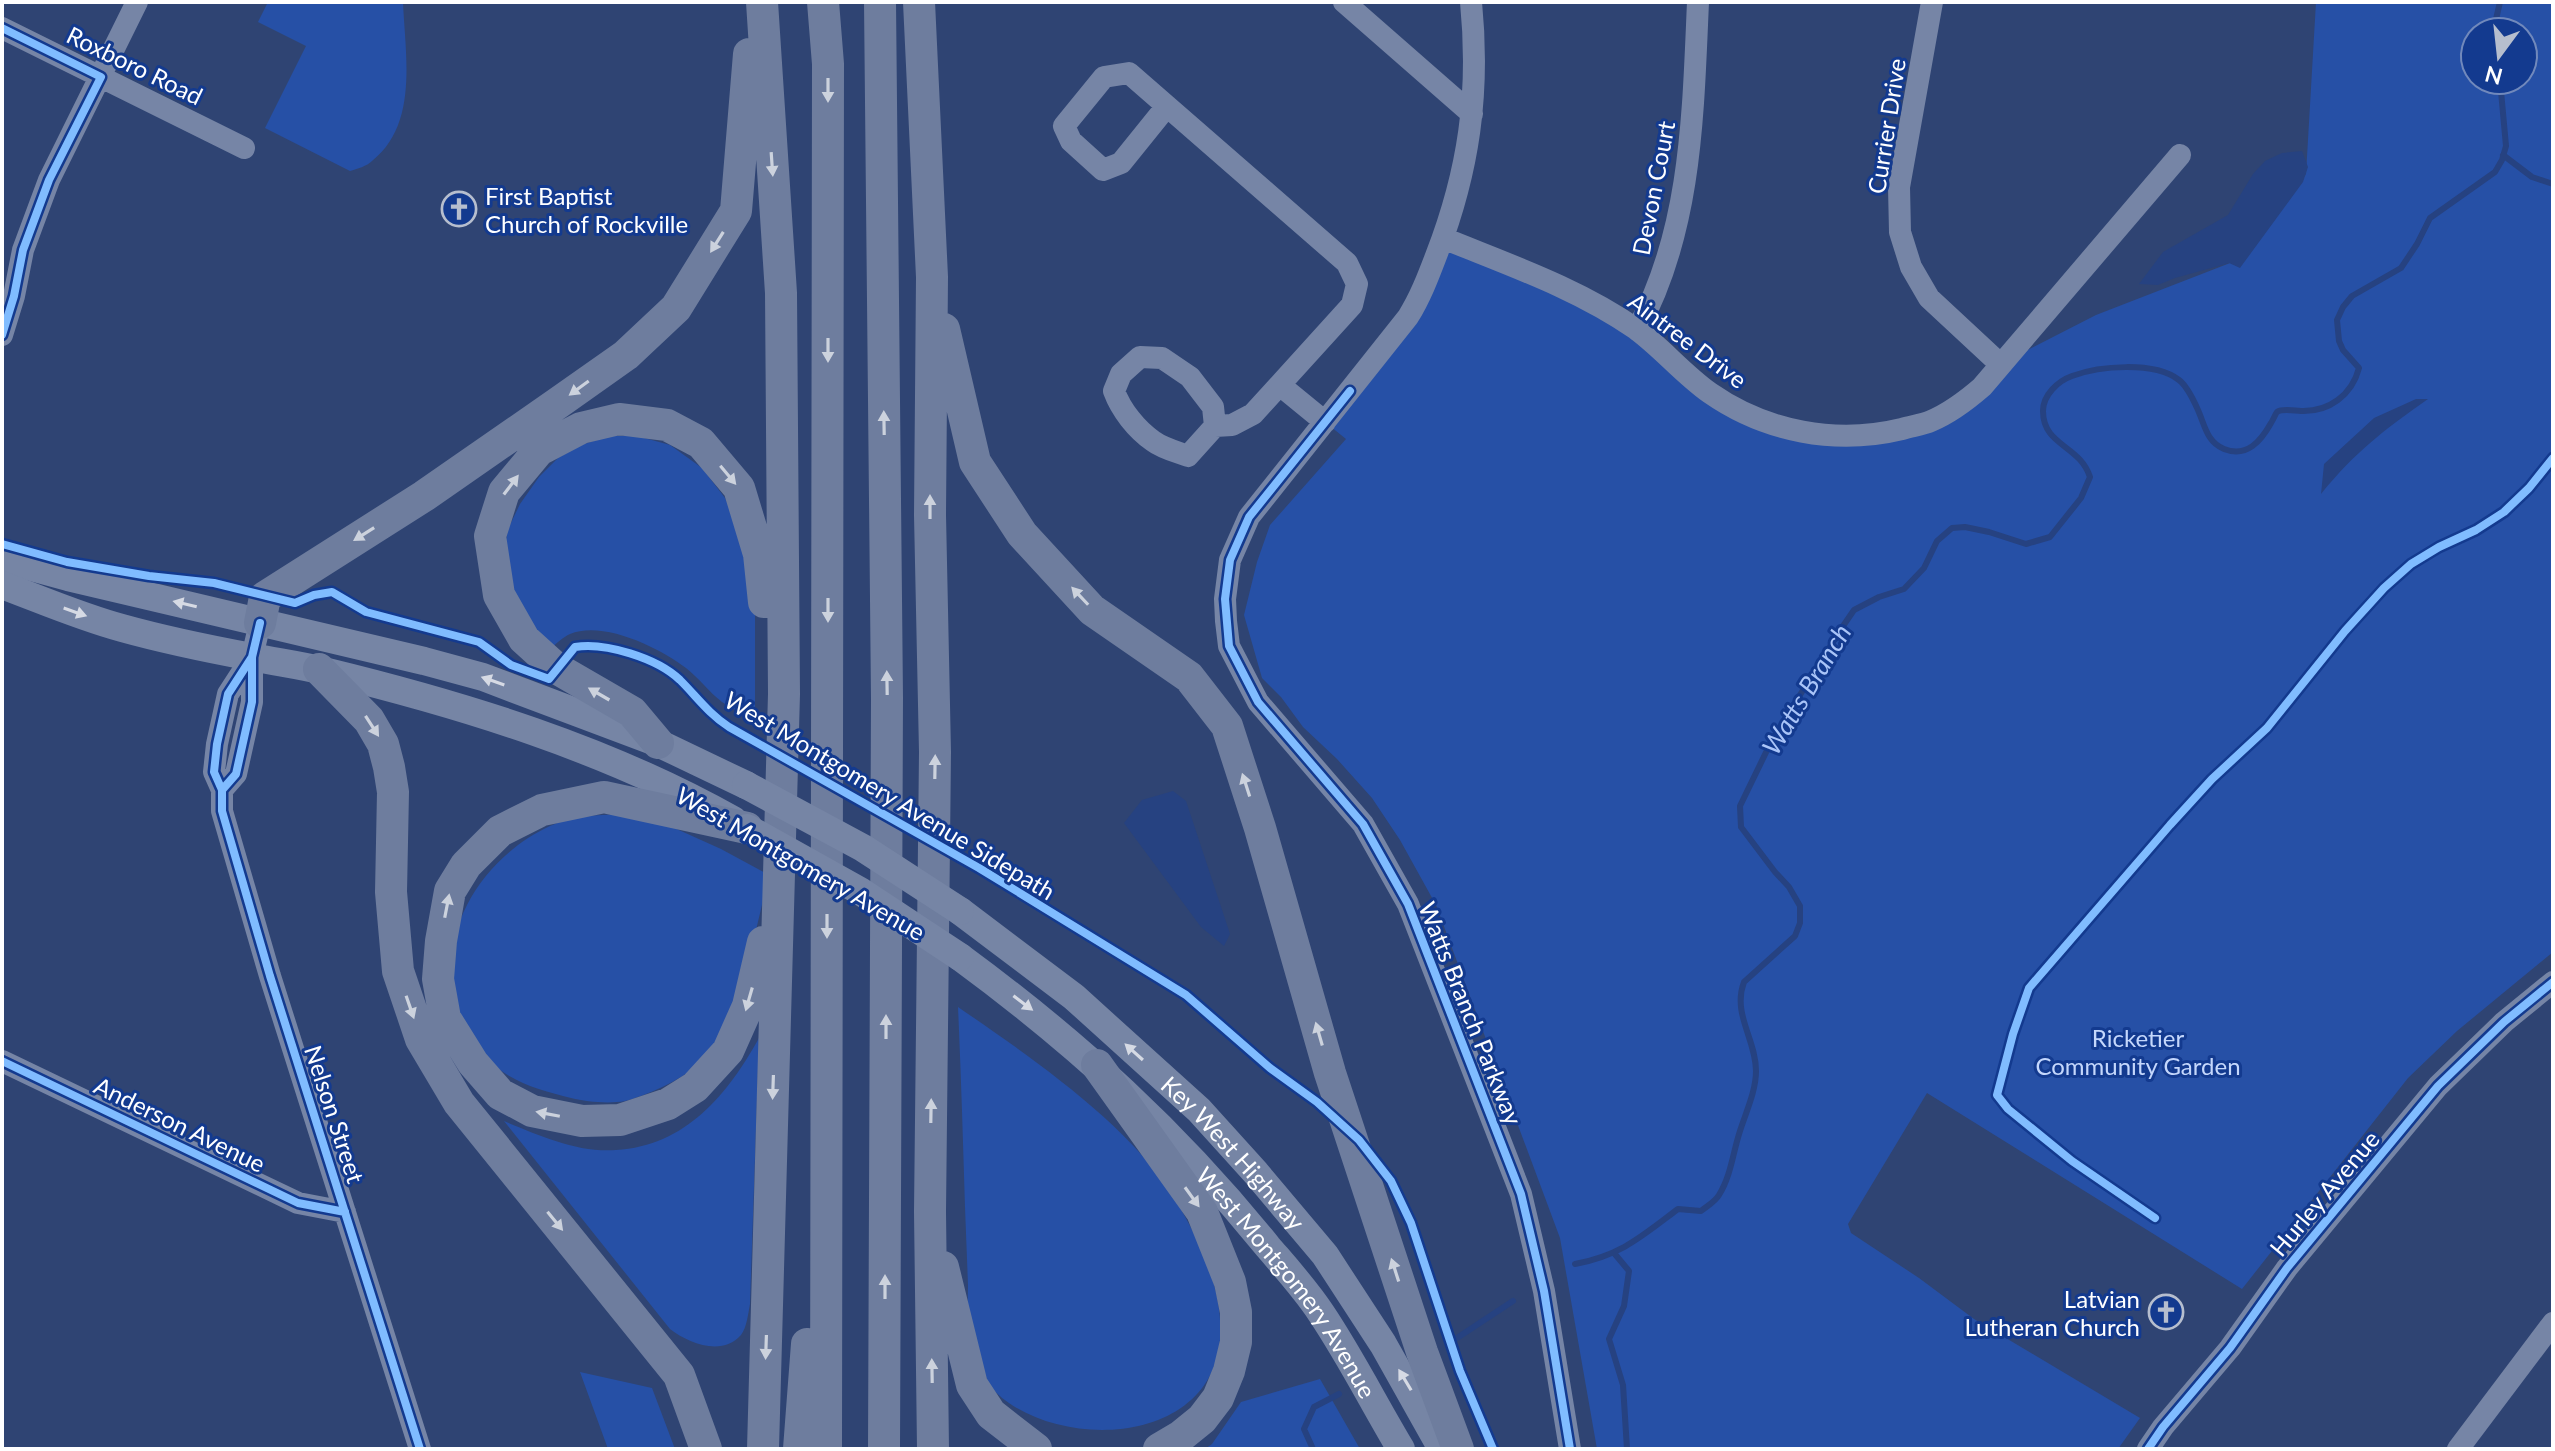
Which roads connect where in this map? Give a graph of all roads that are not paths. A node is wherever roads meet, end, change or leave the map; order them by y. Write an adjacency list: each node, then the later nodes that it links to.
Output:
1 (137, 2): 12 (street)
2 (754, 2): 28 (highway, one-way to 28)
3 (762, 2): 31 (highway, one-way to 31)
4 (823, 2): 39 (highway, one-way to 39)
5 (880, 2): 48 (highway, one-way to 5)
6 (919, 2): 18 (highway)
7 (1344, 2): 14 (street)
8 (1471, 2): 14 (street, Watts Branch Parkway)
9 (1698, 2): 20 (street, Devon Court)
10 (1932, 2): 22 (street, Currier Drive)
11 (2, 28): 12 (street, Roxboro Road)
12 (101, 77): 15 (street, Roxboro Road); 19 (street)
13 (1167, 106): 13 (street); 23 (street)
14 (1472, 114): 17 (street, Watts Branch Parkway)
15 (244, 148)
16 (2180, 155): 22 (street, Aintree Drive)
17 (1443, 238): 20 (street, Aintree Drive); 24 (street, Watts Branch Parkway)
18 (932, 277): 41 (highway, one-way to 18); 54 (highway, one-way to 18)
19 (8, 294): 21 (street)
20 (1637, 330): 22 (street, Aintree Drive)
21 (2, 335)
22 (2000, 364)
23 (1281, 386): 24 (street); 25 (street)
24 (1325, 422): 55 (street, Watts Branch Parkway)
25 (1215, 426): 25 (street)
26 (2, 559): 28 (main road, West Montgomery Avenue, one-way to 26)
27 (2, 585): 29 (main road, West Montgomery Avenue, one-way to 29)
28 (260, 623): 29 (street, Nelson Street); 32 (main road, West Montgomery Avenue, one-way to 28)
29 (252, 657): 30 (main road, West Montgomery Avenue); 40 (street, Nelson Street)
30 (319, 669): 33 (main road, West Montgomery Avenue); 44 (highway, one-way to 44)
31 (783, 741): 32 (highway, one-way to 31); 34 (highway)
32 (658, 743): 35 (main road, West Montgomery Avenue, bridge)
33 (747, 828): 34 (highway, one-way to 33); 38 (main road, West Montgomery Avenue, one-way to 38, bridge)
34 (779, 869): 45 (highway, one-way to 45)
35 (960, 911): 53 (main road, Key West Highway, one-way to 35)
36 (2553, 982): 56 (street, Hurley Avenue)
37 (2, 1061): 40 (street, Anderson Avenue)
38 (1097, 1065): 51 (highway, one-way to 51); 52 (main road, West Montgomery Avenue)
39 (827, 1102): 46 (highway); 47 (highway)
40 (345, 1212): 43 (street, Nelson Street)
41 (930, 1212): 49 (highway, one-way to 41); 50 (highway)
42 (2553, 1323): 57 (street)
43 (420, 1449)
44 (706, 1449)
45 (763, 1449)
46 (799, 1449)
47 (826, 1449)
48 (884, 1449)
49 (933, 1449)
50 (1036, 1449)
51 (1159, 1449)
52 (1401, 1449)
53 (1442, 1449)
54 (1458, 1449)
55 (1570, 1449)
56 (2148, 1449)
57 (2458, 1449)

